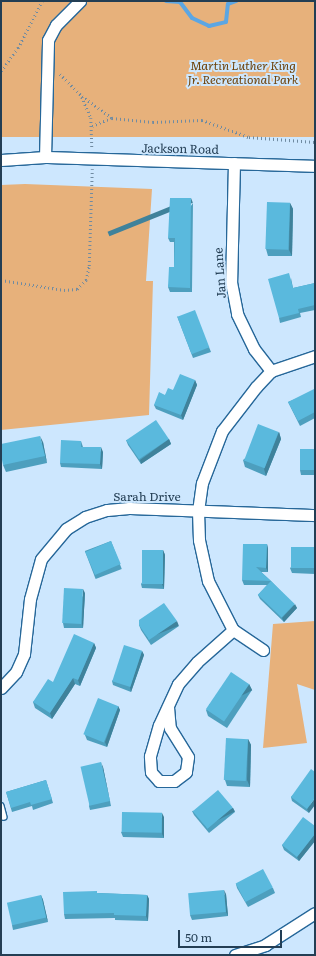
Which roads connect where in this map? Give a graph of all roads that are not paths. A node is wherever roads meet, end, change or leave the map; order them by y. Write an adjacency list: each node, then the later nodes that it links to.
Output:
1 (80, 1): 2 (street)
2 (44, 157): 3 (street, Jackson Road); 4 (street, Jackson Road)
3 (1, 160)
4 (234, 163): 5 (street, Jackson Road); 7 (street, Jan Lane)
5 (315, 166)
6 (315, 356): 7 (street)
7 (271, 371): 8 (street)
8 (198, 511): 9 (street, Sarah Drive); 10 (street); 12 (street, Sarah Drive)
9 (315, 515)
10 (233, 630): 11 (street); 13 (street)
11 (263, 650)
12 (1, 688)
13 (168, 707): 13 (street)
14 (1, 806): 15 (lane)
15 (4, 817)
16 (315, 913): 17 (street)
17 (235, 955)

